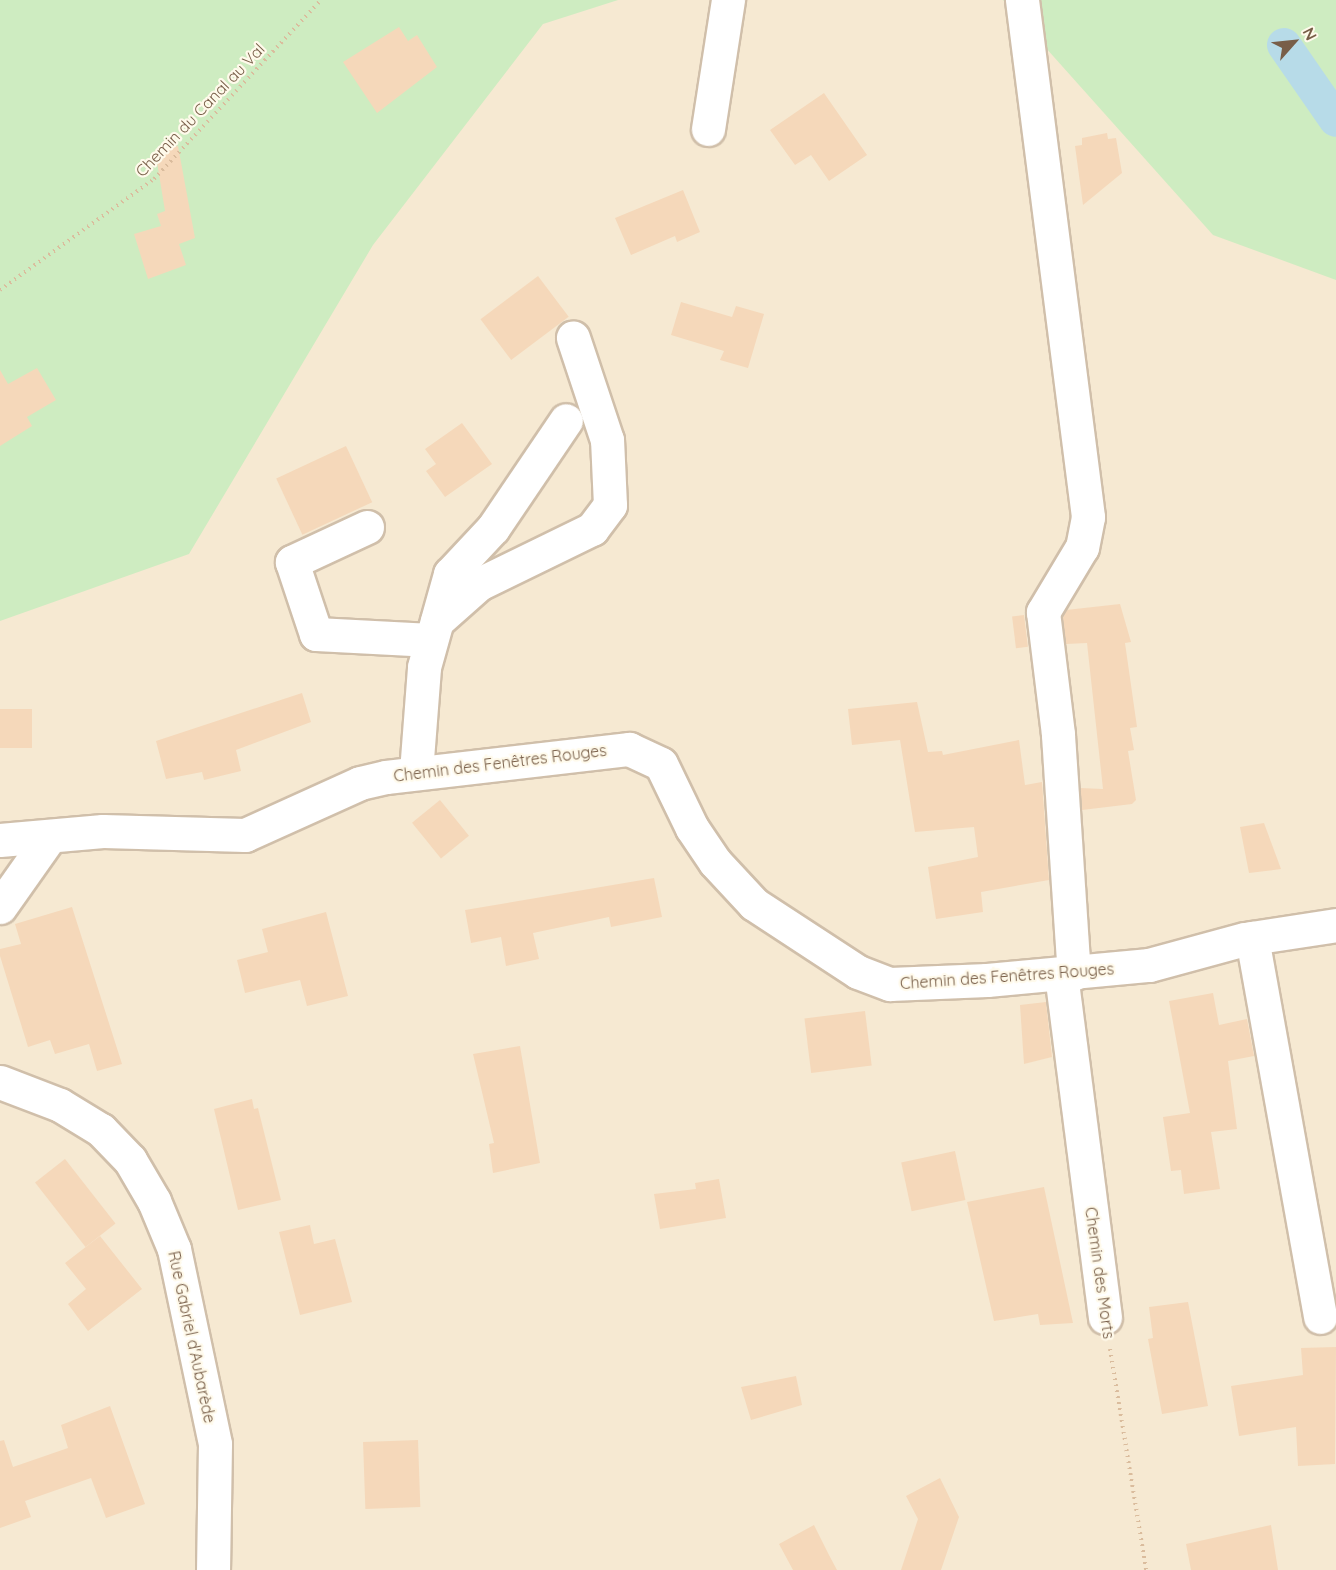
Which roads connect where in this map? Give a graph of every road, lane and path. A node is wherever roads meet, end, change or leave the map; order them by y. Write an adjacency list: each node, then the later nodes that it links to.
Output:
1 (321, 0): 5 (path, Chemin du Canal au Val)
2 (728, 0): 4 (street)
3 (1022, 0): 16 (street, Chemin des Morts)
4 (708, 129)
5 (0, 290)
6 (573, 338): 9 (street)
7 (566, 420): 9 (street)
8 (367, 526): 9 (street)
9 (434, 631): 10 (street)
10 (416, 772): 11 (street, Chemin des Fenêtres Rouges); 16 (street, Chemin des Fenêtres Rouges)
11 (48, 839): 12 (street, Chemin des Fenêtres Rouges); 13 (street)
12 (0, 840)
13 (0, 907)
14 (1336, 925): 15 (street, Chemin des Fenêtres Rouges)
15 (1252, 938): 16 (street, Chemin des Fenêtres Rouges); 19 (street)
16 (1067, 974): 18 (street, Chemin des Morts)
17 (0, 1082): 20 (street, Rue Gabriel d'Aubarède)
18 (1105, 1317): 21 (path, Chemin des Morts)
19 (1320, 1317)
20 (213, 1570)
21 (1146, 1570)

